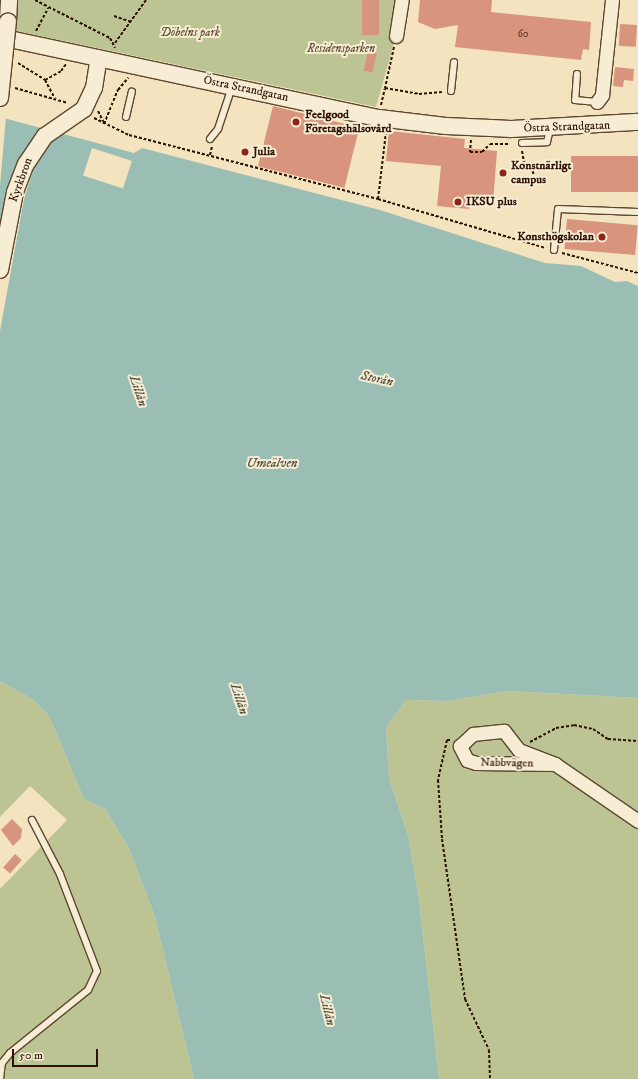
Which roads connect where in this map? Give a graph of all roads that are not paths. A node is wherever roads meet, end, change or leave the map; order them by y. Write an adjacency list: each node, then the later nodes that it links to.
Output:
1 (9, 0): 11 (street, bridge)
2 (402, 0): 4 (street)
3 (612, 0): 13 (street)
4 (396, 36)
5 (0, 37): 6 (street, Östra Strandgatan)
6 (106, 56): 9 (street, Östra Strandgatan); 21 (street, Kyrkbron)
7 (454, 62): 10 (lane)
8 (577, 74): 13 (lane)
9 (233, 86): 16 (street, Östra Strandgatan); 17 (lane)
10 (451, 91)
11 (3, 92)
12 (132, 92): 14 (lane)
13 (596, 102)
14 (126, 117)
15 (638, 122): 16 (street, Östra Strandgatan)
16 (550, 129): 18 (lane)
17 (210, 139)
18 (522, 143)
19 (638, 212): 20 (lane)
20 (554, 250)
21 (0, 270)
22 (555, 764): 22 (street, Nabbvägen); 24 (street, Nabbvägen)
23 (32, 820): 25 (lane)
24 (638, 821)
25 (0, 1079)

